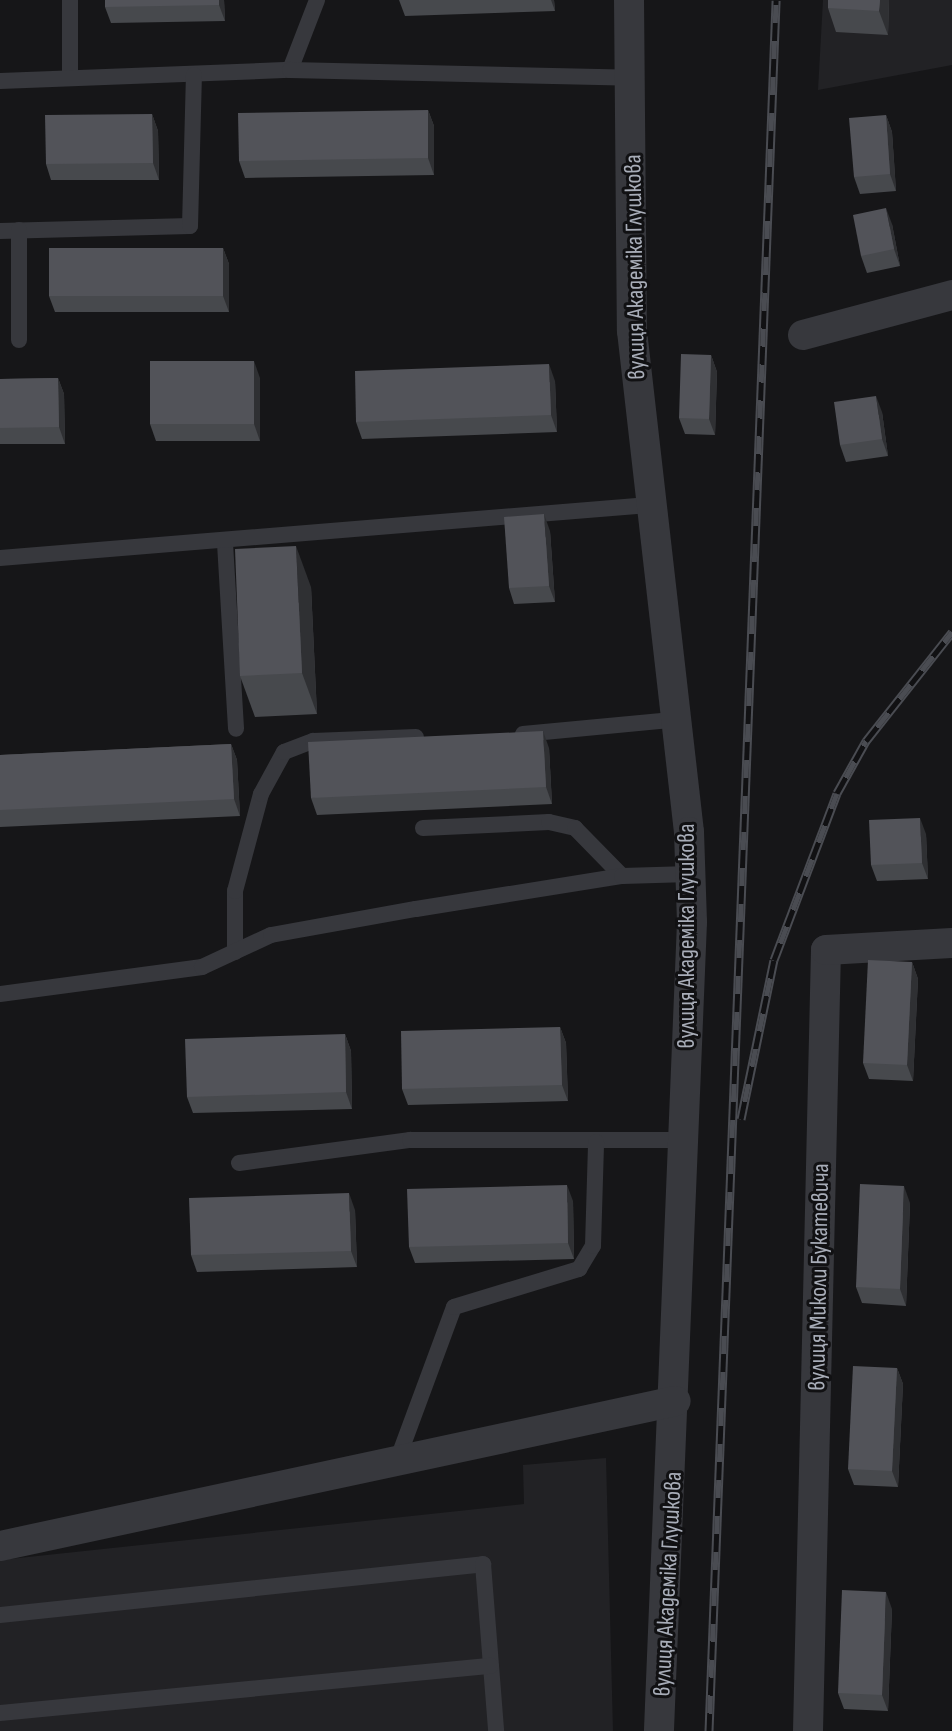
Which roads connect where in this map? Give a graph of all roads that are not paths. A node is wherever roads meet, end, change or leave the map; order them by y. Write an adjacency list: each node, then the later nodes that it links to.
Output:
1 (70, 0): 6 (lane)
2 (317, 0): 4 (lane)
3 (629, 0): 7 (street, вулиця Академіка Глушкова)
4 (290, 70): 5 (lane); 7 (lane)
5 (194, 75): 6 (lane); 9 (lane)
6 (70, 78): 8 (lane)
7 (632, 78): 14 (street, вулиця Академіка Глушкова)
8 (0, 81)
9 (19, 230): 10 (lane); 13 (lane)
10 (0, 231)
11 (952, 295): 12 (street)
12 (803, 335)
13 (19, 340)
14 (649, 505): 15 (lane); 17 (street, вулиця Академіка Глушкова)
15 (225, 543): 16 (lane); 18 (lane)
16 (0, 558)
17 (672, 720): 19 (lane); 22 (street, вулиця Академіка Глушкова)
18 (236, 729)
19 (501, 734)
20 (438, 737): 25 (lane)
21 (423, 828): 23 (lane)
22 (690, 874): 23 (lane); 27 (street, вулиця Академіка Глушкова)
23 (622, 876): 25 (lane)
24 (952, 943): 38 (street, вулиця Миколи Букатевича)
25 (235, 952): 26 (lane)
26 (0, 994)
27 (686, 1140): 28 (lane); 30 (street, вулиця Академіка Глушкова)
28 (596, 1142): 29 (lane); 31 (lane)
29 (239, 1163)
30 (676, 1401): 31 (street); 37 (street, вулиця Академіка Глушкова)
31 (397, 1461): 32 (street)
32 (0, 1546)
33 (0, 1615): 34 (lane)
34 (491, 1666): 35 (lane); 36 (lane)
35 (0, 1713)
36 (496, 1731)
37 (659, 1731)
38 (808, 1731)

